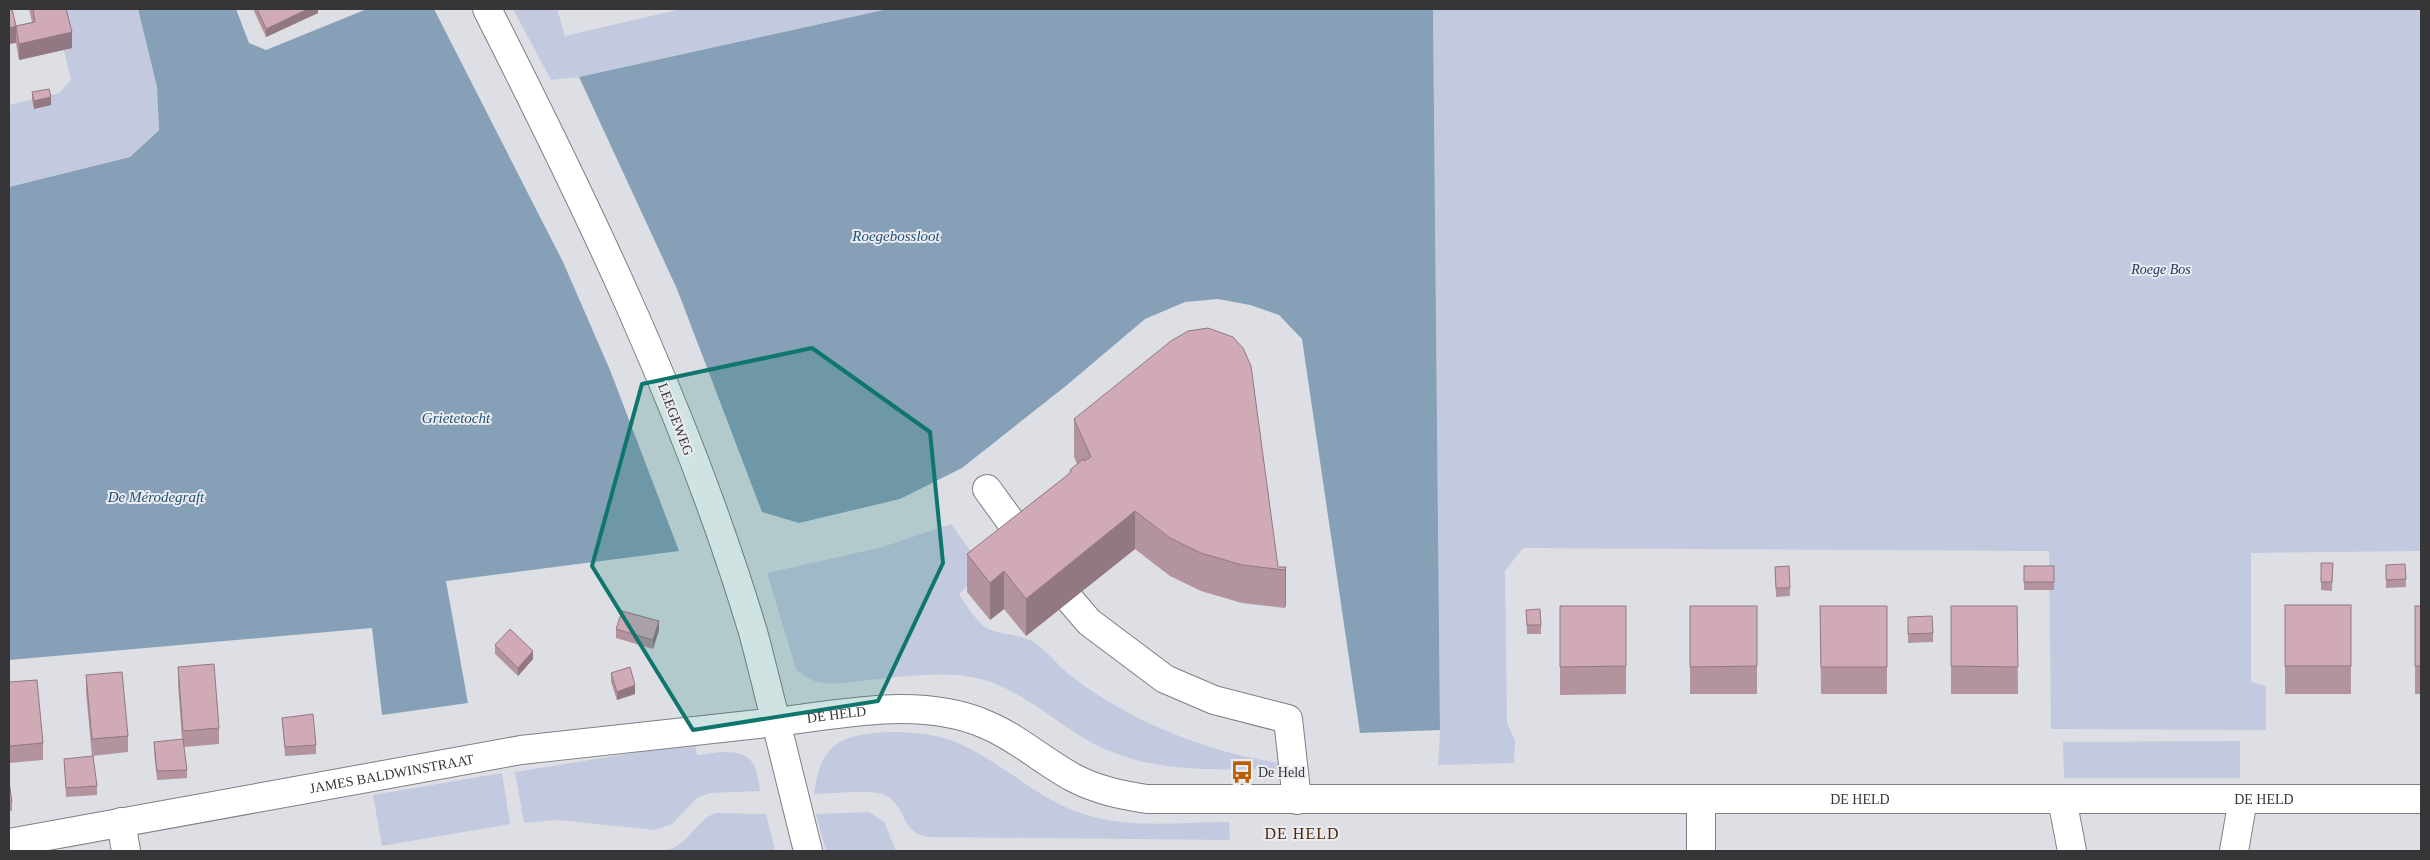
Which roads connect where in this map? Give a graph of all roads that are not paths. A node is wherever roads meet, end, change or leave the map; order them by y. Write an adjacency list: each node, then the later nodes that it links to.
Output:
1 (487, 9): 5 (main road, LEEGEWEG)
2 (987, 489): 3 (main road)
3 (1027, 544)
4 (1071, 601): 10 (main road)
5 (776, 722): 10 (main road, DE HELD); 11 (main road, JAMES BALDWINSTRAAT); 14 (main road, LEEGEWEG)
6 (1700, 799): 7 (main road, DE HELD); 10 (main road, DE HELD); 15 (main road)
7 (2062, 799): 8 (main road, DE HELD); 16 (main road)
8 (2243, 799): 9 (main road, DE HELD); 17 (main road)
9 (2421, 799)
10 (1297, 800)
11 (121, 822): 12 (main road, JAMES BALDWINSTRAAT); 13 (main road)
12 (9, 843)
13 (126, 851)
14 (808, 851)
15 (1701, 851)
16 (2072, 851)
17 (2234, 851)

